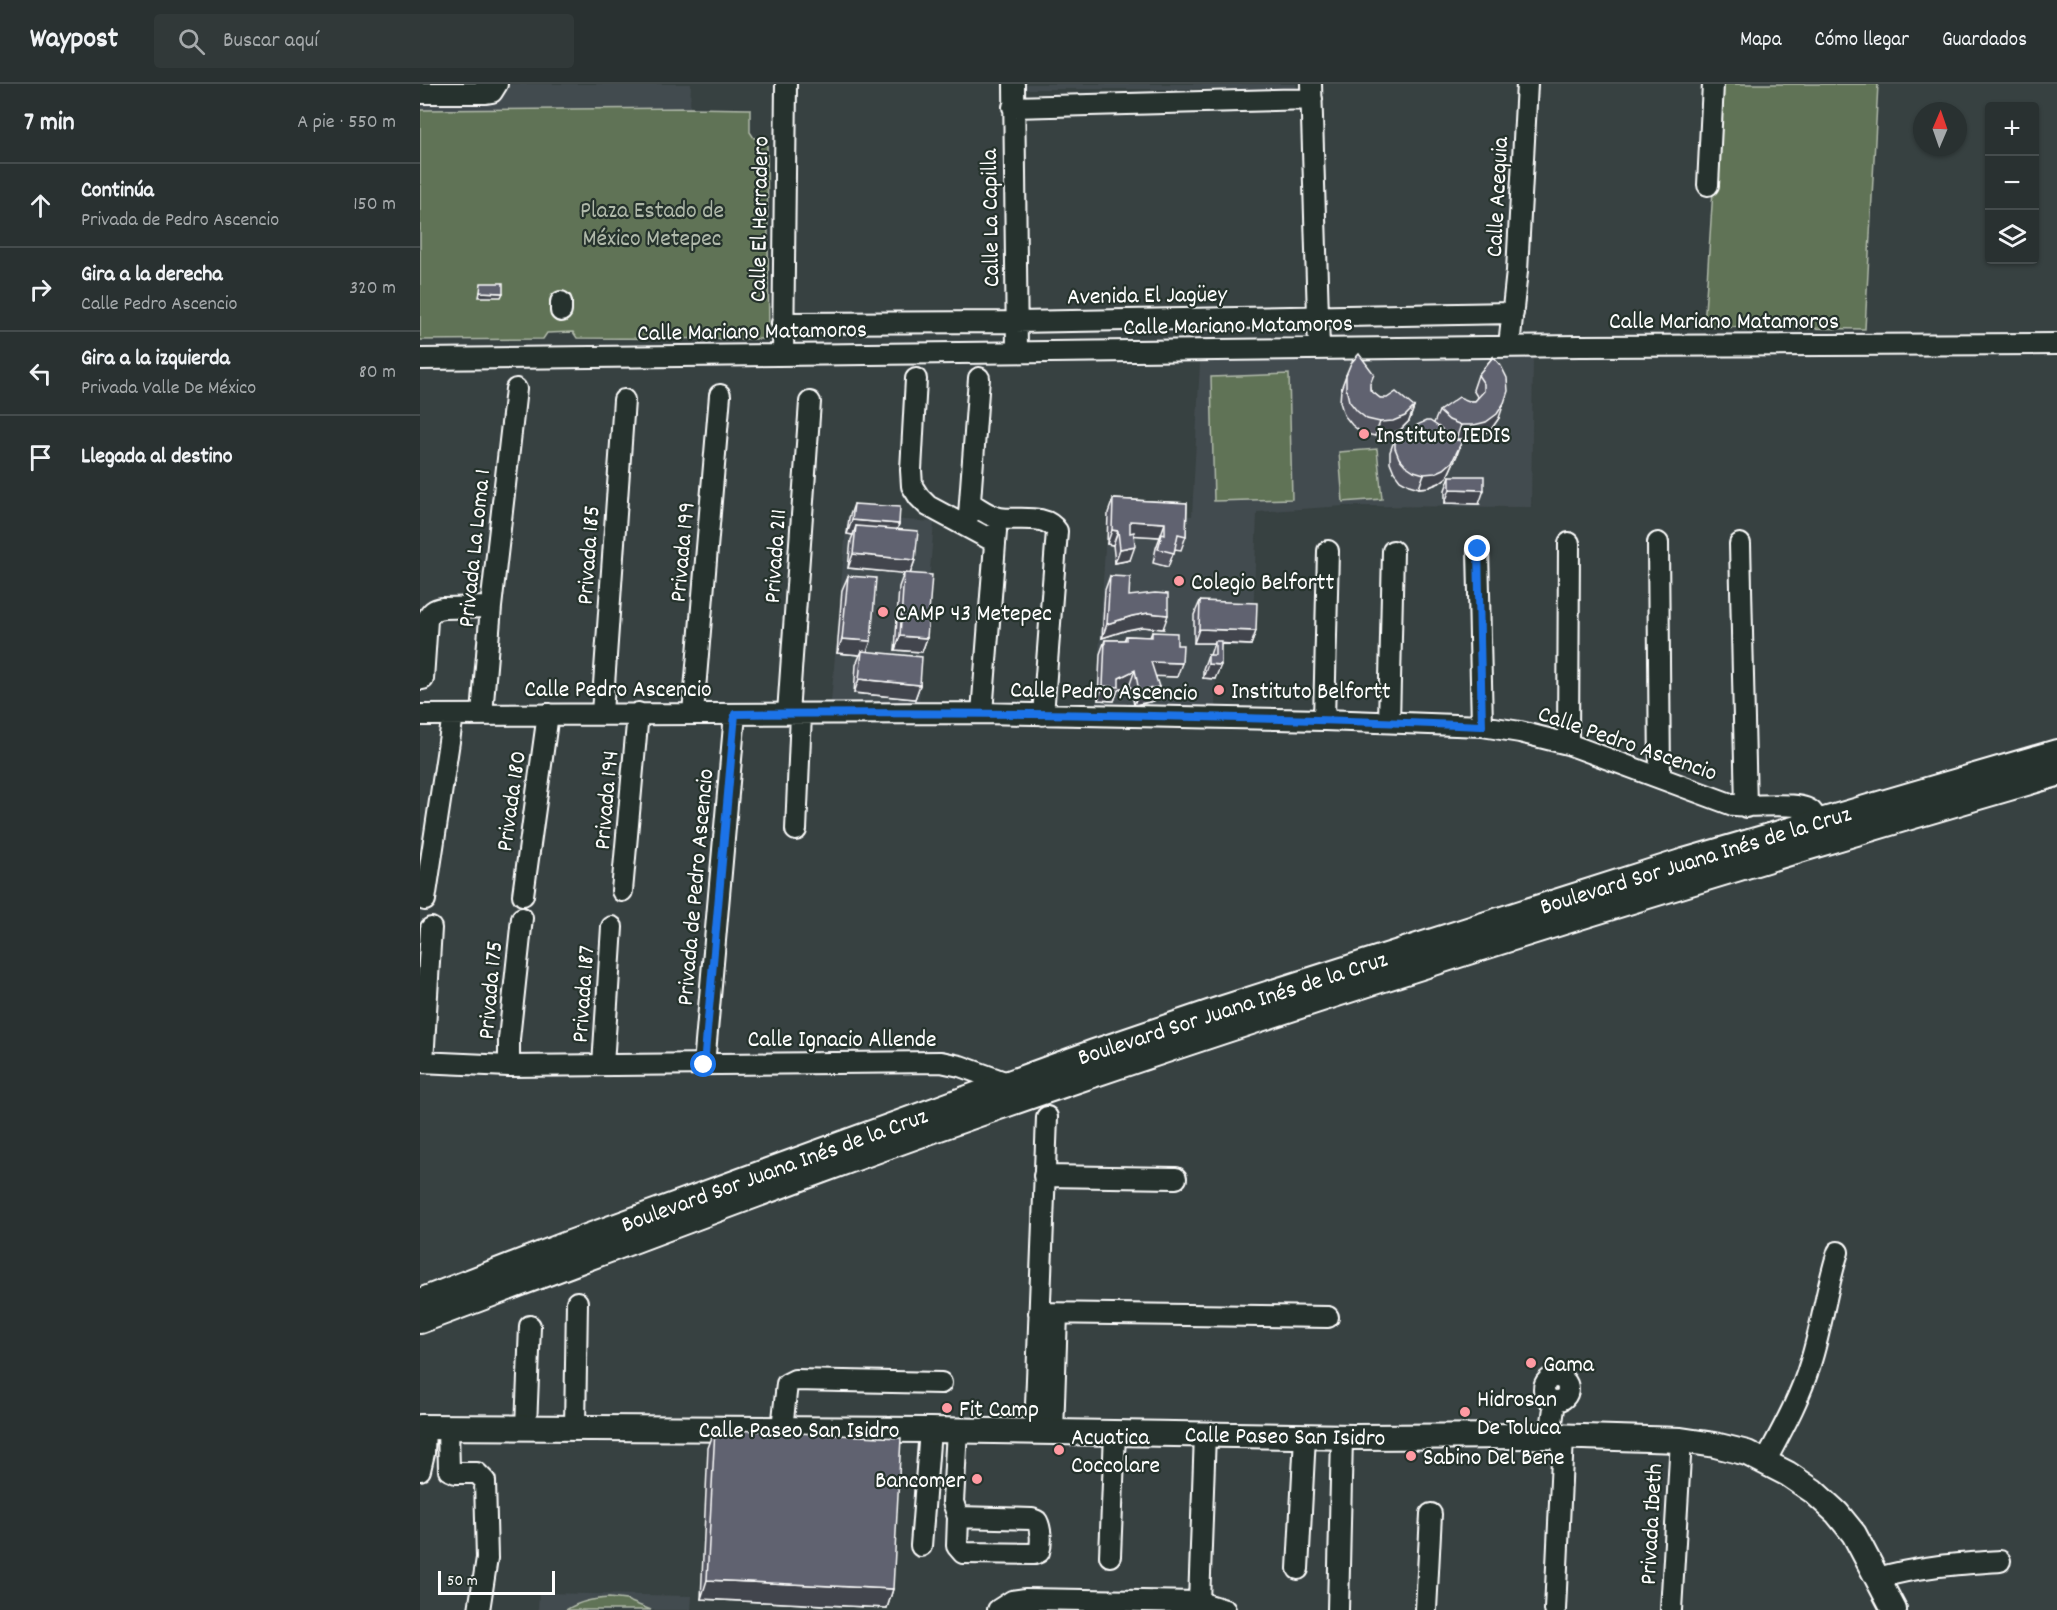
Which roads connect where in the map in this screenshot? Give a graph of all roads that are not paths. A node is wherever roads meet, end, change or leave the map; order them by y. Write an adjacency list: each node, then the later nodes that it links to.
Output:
1 (497, 84): 7 (street)
2 (786, 84): 13 (street, Calle El Herradero)
3 (1014, 84): 8 (street, Calle La Capilla)
4 (1527, 84): 10 (street, Calle Acequia)
5 (1713, 84): 9 (street)
6 (1312, 92): 8 (street); 11 (street)
7 (420, 93)
8 (1013, 107): 12 (street, Calle La Capilla)
9 (1708, 185)
10 (1513, 313): 11 (street, Avenida El Jagüey); 15 (street, Calle Acequia)
11 (1317, 317): 12 (street, Avenida El Jagüey); 16 (street)
12 (1016, 322): 13 (street, Avenida El Jagüey); 17 (street, Calle La Capilla)
13 (782, 323): 18 (street, Calle El Herradero)
14 (2057, 344): 15 (street, Calle Mariano Matamoros)
15 (1509, 346): 16 (street, Calle Mariano Matamoros)
16 (1318, 349): 17 (street, Calle Mariano Matamoros)
17 (1017, 351): 18 (street, Calle Mariano Matamoros)
18 (783, 355): 19 (street, Calle Mariano Matamoros)
19 (420, 359)
20 (979, 378): 26 (street)
21 (916, 379): 28 (street)
22 (516, 389): 36 (street, Privada La Loma 1)
23 (720, 395): 40 (street, Privada 199)
24 (624, 400): 38 (street, Privada 185)
25 (810, 402): 45 (street, Privada 211)
26 (970, 503): 27 (street); 28 (street)
27 (998, 518): 29 (street); 48 (street)
28 (968, 526): 29 (street)
29 (995, 542): 41 (street)
30 (1569, 543): 52 (street)
31 (1658, 543): 55 (street)
32 (1740, 544): 56 (street)
33 (1478, 549): 51 (street)
34 (1328, 551): 49 (street)
35 (1393, 551): 50 (street)
36 (491, 607): 37 (street); 42 (street, Privada La Loma 1)
37 (423, 679)
38 (602, 713): 39 (street, Calle Pedro Ascencio); 43 (street, Calle Pedro Ascencio)
39 (638, 713): 40 (street, Calle Pedro Ascencio); 59 (street, Privada 194)
40 (693, 713): 44 (street, Calle Pedro Ascencio)
41 (982, 713): 45 (street, Calle Pedro Ascencio); 48 (street, Calle Pedro Ascencio)
42 (482, 714): 43 (street, Calle Pedro Ascencio); 47 (street, Calle Pedro Ascencio)
43 (548, 714): 60 (street, Privada 180)
44 (735, 714): 45 (street, Calle Pedro Ascencio); 67 (street, Privada de Pedro Ascencio)
45 (795, 714): 57 (street, Privada 211)
46 (420, 715): 47 (street, Calle Pedro Ascencio)
47 (453, 715): 61 (street)
48 (1043, 715): 49 (street, Calle Pedro Ascencio)
49 (1324, 720): 50 (street, Calle Pedro Ascencio)
50 (1389, 722): 51 (street, Calle Pedro Ascencio)
51 (1482, 726): 52 (street, Calle Pedro Ascencio)
52 (1568, 744): 55 (street, Calle Pedro Ascencio)
53 (2057, 752): 58 (main road, Boulevard Sor Juana Inés de la Cruz)
54 (2057, 774): 58 (main road, Boulevard Sor Juana Inés de la Cruz)
55 (1660, 778): 56 (street, Calle Pedro Ascencio)
56 (1746, 807): 58 (street, Calle Pedro Ascencio)
57 (796, 830)
58 (1821, 831): 69 (main road, Boulevard Sor Juana Inés de la Cruz); 78 (main road, Boulevard Sor Juana Inés de la Cruz)
59 (622, 891)
60 (523, 895)
61 (425, 900)
62 (522, 918): 68 (street, Privada 175)
63 (612, 927): 66 (street, Privada 187)
64 (431, 928): 65 (street)
65 (422, 1062): 68 (street, Calle Ignacio Allende)
66 (603, 1065): 67 (street, Calle Ignacio Allende); 68 (street, Calle Ignacio Allende)
67 (704, 1065): 69 (street, Calle Ignacio Allende)
68 (509, 1066)
69 (1010, 1084): 74 (main road, Boulevard Sor Juana Inés de la Cruz)
70 (1047, 1117): 71 (street)
71 (1044, 1176): 72 (street); 76 (street)
72 (1176, 1178)
73 (1838, 1251): 95 (street)
74 (420, 1300)
75 (577, 1302): 84 (street)
76 (1048, 1313): 77 (street); 88 (street)
77 (1328, 1317)
78 (420, 1321)
79 (530, 1326): 83 (street)
80 (941, 1383): 85 (street)
81 (1555, 1401): 93 (street)
82 (431, 1427): 83 (main road, Calle Paseo San Isidro); 96 (street); 106 (street)
83 (526, 1427): 84 (main road, Calle Paseo San Isidro)
84 (575, 1427): 85 (main road, Calle Paseo San Isidro)
85 (782, 1428): 86 (main road, Calle Paseo San Isidro)
86 (930, 1430): 87 (main road, Calle Paseo San Isidro); 99 (street)
87 (957, 1430): 88 (main road, Calle Paseo San Isidro); 98 (street)
88 (1044, 1432): 89 (main road, Calle Paseo San Isidro)
89 (1114, 1433): 90 (main road, Calle Paseo San Isidro); 100 (street)
90 (1205, 1434): 91 (main road, Calle Paseo San Isidro); 105 (street)
91 (1305, 1436): 92 (main road, Calle Paseo San Isidro); 102 (street)
92 (1348, 1437): 93 (main road, Calle Paseo San Isidro); 108 (street); 109 (street)
93 (1557, 1437): 94 (main road, Calle Paseo San Isidro); 111 (street)
94 (1681, 1440): 95 (main road, Calle Paseo San Isidro); 112 (street, Privada Ibeth)
95 (1765, 1462): 103 (main road, Calle Paseo San Isidro)
96 (420, 1470)
97 (1431, 1514): 110 (street)
98 (958, 1516)
99 (921, 1546)
100 (1110, 1556)
101 (2001, 1561): 103 (street)
102 (1298, 1569)
103 (1878, 1578): 113 (main road, Calle Paseo San Isidro)
104 (1169, 1606): 105 (street); 107 (street)
105 (1215, 1607)
106 (479, 1610)
107 (998, 1610)
108 (1338, 1610)
109 (1350, 1610)
110 (1426, 1610)
111 (1555, 1610)
112 (1671, 1610)
113 (1894, 1610)

